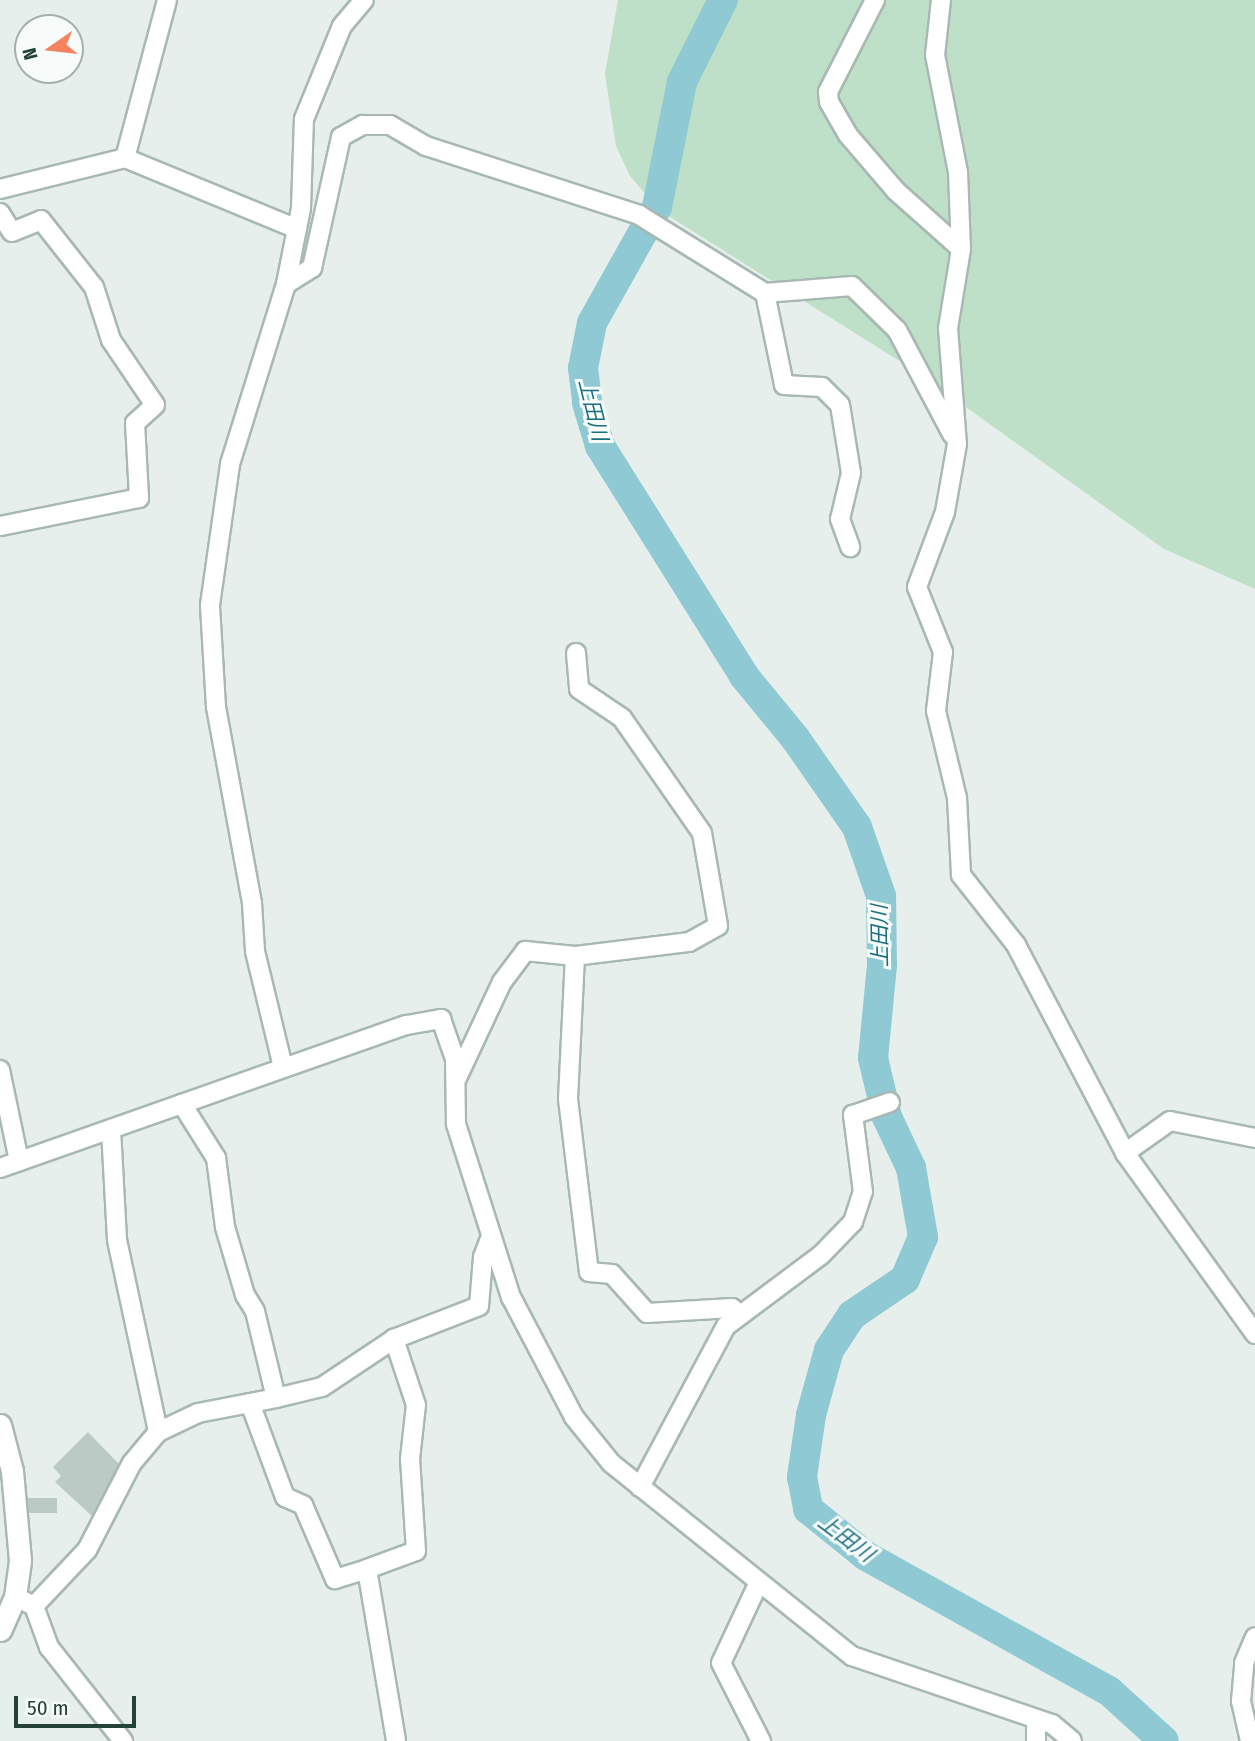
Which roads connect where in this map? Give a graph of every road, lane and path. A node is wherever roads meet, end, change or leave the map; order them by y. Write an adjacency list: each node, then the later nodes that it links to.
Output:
1 (167, 0): 5 (street)
2 (363, 0): 8 (street)
3 (875, 0): 9 (street)
4 (941, 0): 9 (street)
5 (125, 158): 6 (street); 8 (street)
6 (0, 189)
7 (0, 213): 13 (street)
8 (297, 229): 10 (street)
9 (961, 249): 12 (street)
10 (286, 284): 11 (street); 17 (street)
11 (765, 293): 12 (street); 14 (street)
12 (957, 444): 24 (street)
13 (0, 526)
14 (850, 547)
15 (576, 653): 16 (street)
16 (575, 956): 19 (street); 28 (street)
17 (283, 1067): 19 (street); 21 (street)
18 (0, 1069): 25 (street)
19 (456, 1081): 27 (street)
20 (890, 1102): 28 (street)
21 (182, 1104): 22 (street); 31 (street)
22 (111, 1129): 25 (street); 34 (street)
23 (1255, 1138): 24 (street)
24 (1125, 1153): 29 (street)
25 (19, 1161): 26 (street)
26 (0, 1168)
27 (491, 1237): 30 (street); 35 (street)
28 (741, 1315): 35 (street)
29 (1255, 1334)
30 (394, 1339): 31 (street); 36 (street)
31 (276, 1398): 32 (street)
32 (250, 1403): 34 (street); 36 (street)
33 (0, 1425): 38 (street)
34 (158, 1432): 38 (street)
35 (640, 1487): 37 (street)
36 (367, 1569): 43 (street)
37 (759, 1582): 41 (street); 44 (street)
38 (24, 1602): 39 (street); 42 (street)
39 (0, 1630)
40 (1255, 1637): 47 (street)
41 (1036, 1719): 45 (street); 46 (street)
42 (123, 1741)
43 (396, 1741)
44 (761, 1741)
45 (1036, 1741)
46 (1072, 1741)
47 (1250, 1741)

